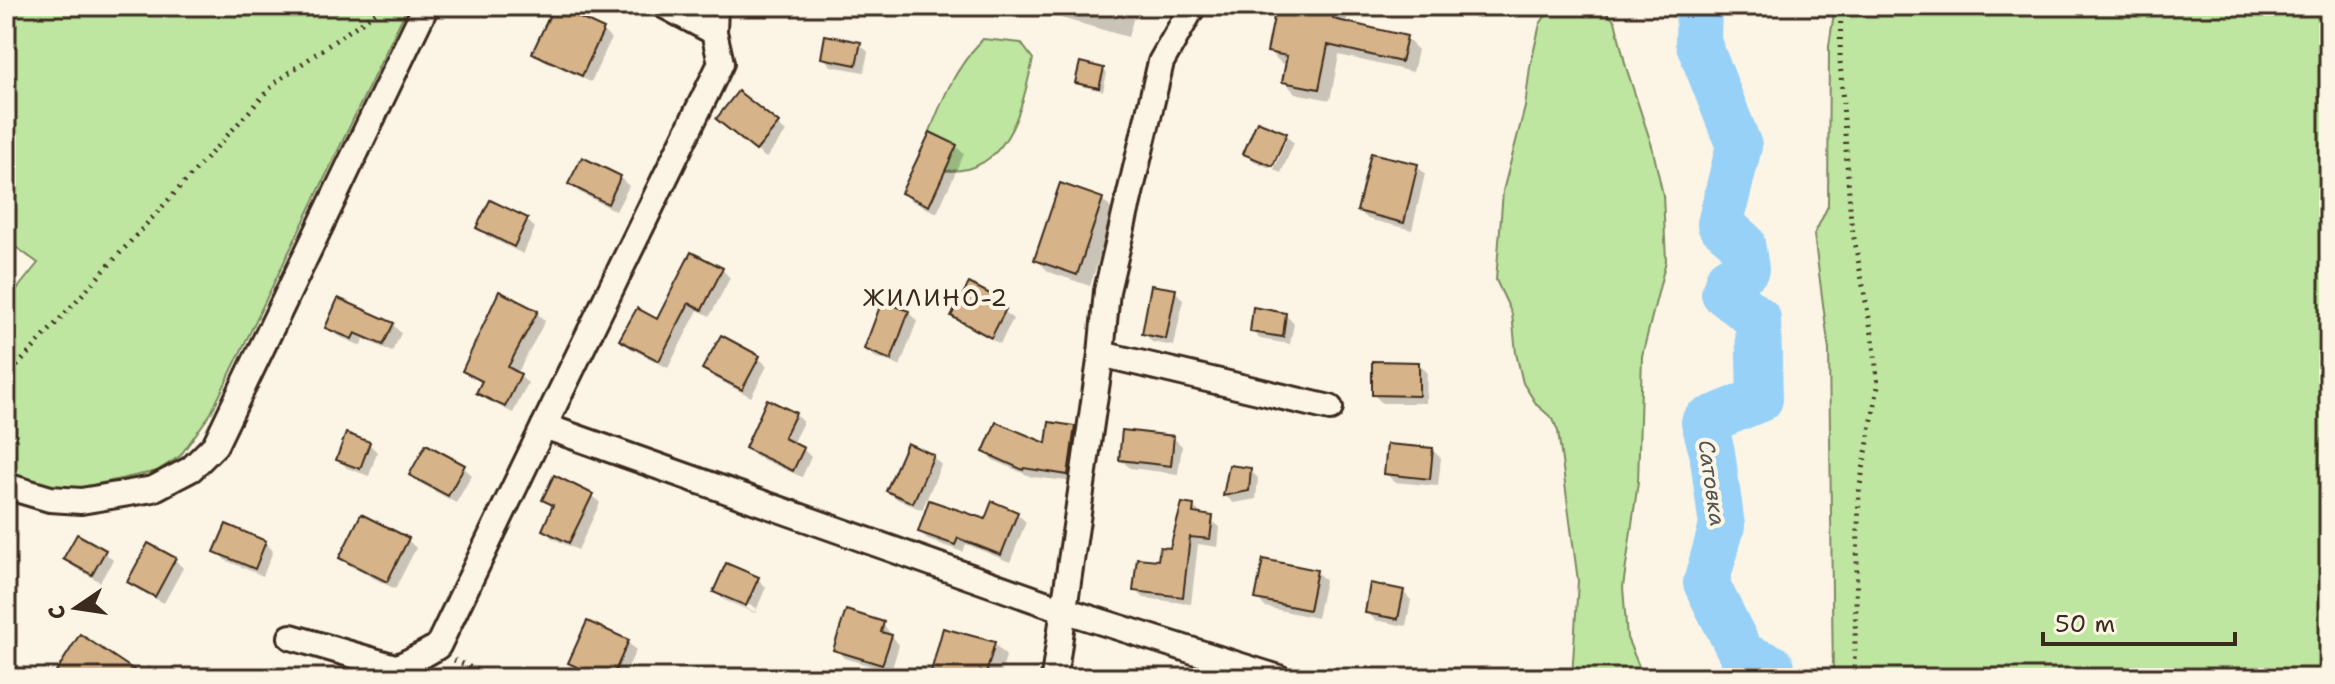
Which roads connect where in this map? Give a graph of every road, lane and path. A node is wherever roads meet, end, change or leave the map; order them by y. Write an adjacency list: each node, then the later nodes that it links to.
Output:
1 (385, 6): 9 (path)
2 (426, 6): 12 (street)
3 (665, 6): 7 (street)
4 (715, 6): 7 (street)
5 (1193, 6): 8 (street)
6 (1841, 6): 20 (path)
7 (714, 32): 11 (street)
8 (1101, 354): 10 (street); 13 (street)
9 (6, 378)
10 (1330, 408)
11 (544, 426): 13 (street); 15 (street)
12 (6, 486)
13 (1064, 610): 18 (street); 19 (street)
14 (291, 637): 16 (street)
15 (432, 650): 16 (street); 17 (path)
16 (388, 672)
17 (494, 678)
18 (1054, 678)
19 (1279, 678)
20 (1854, 678)

